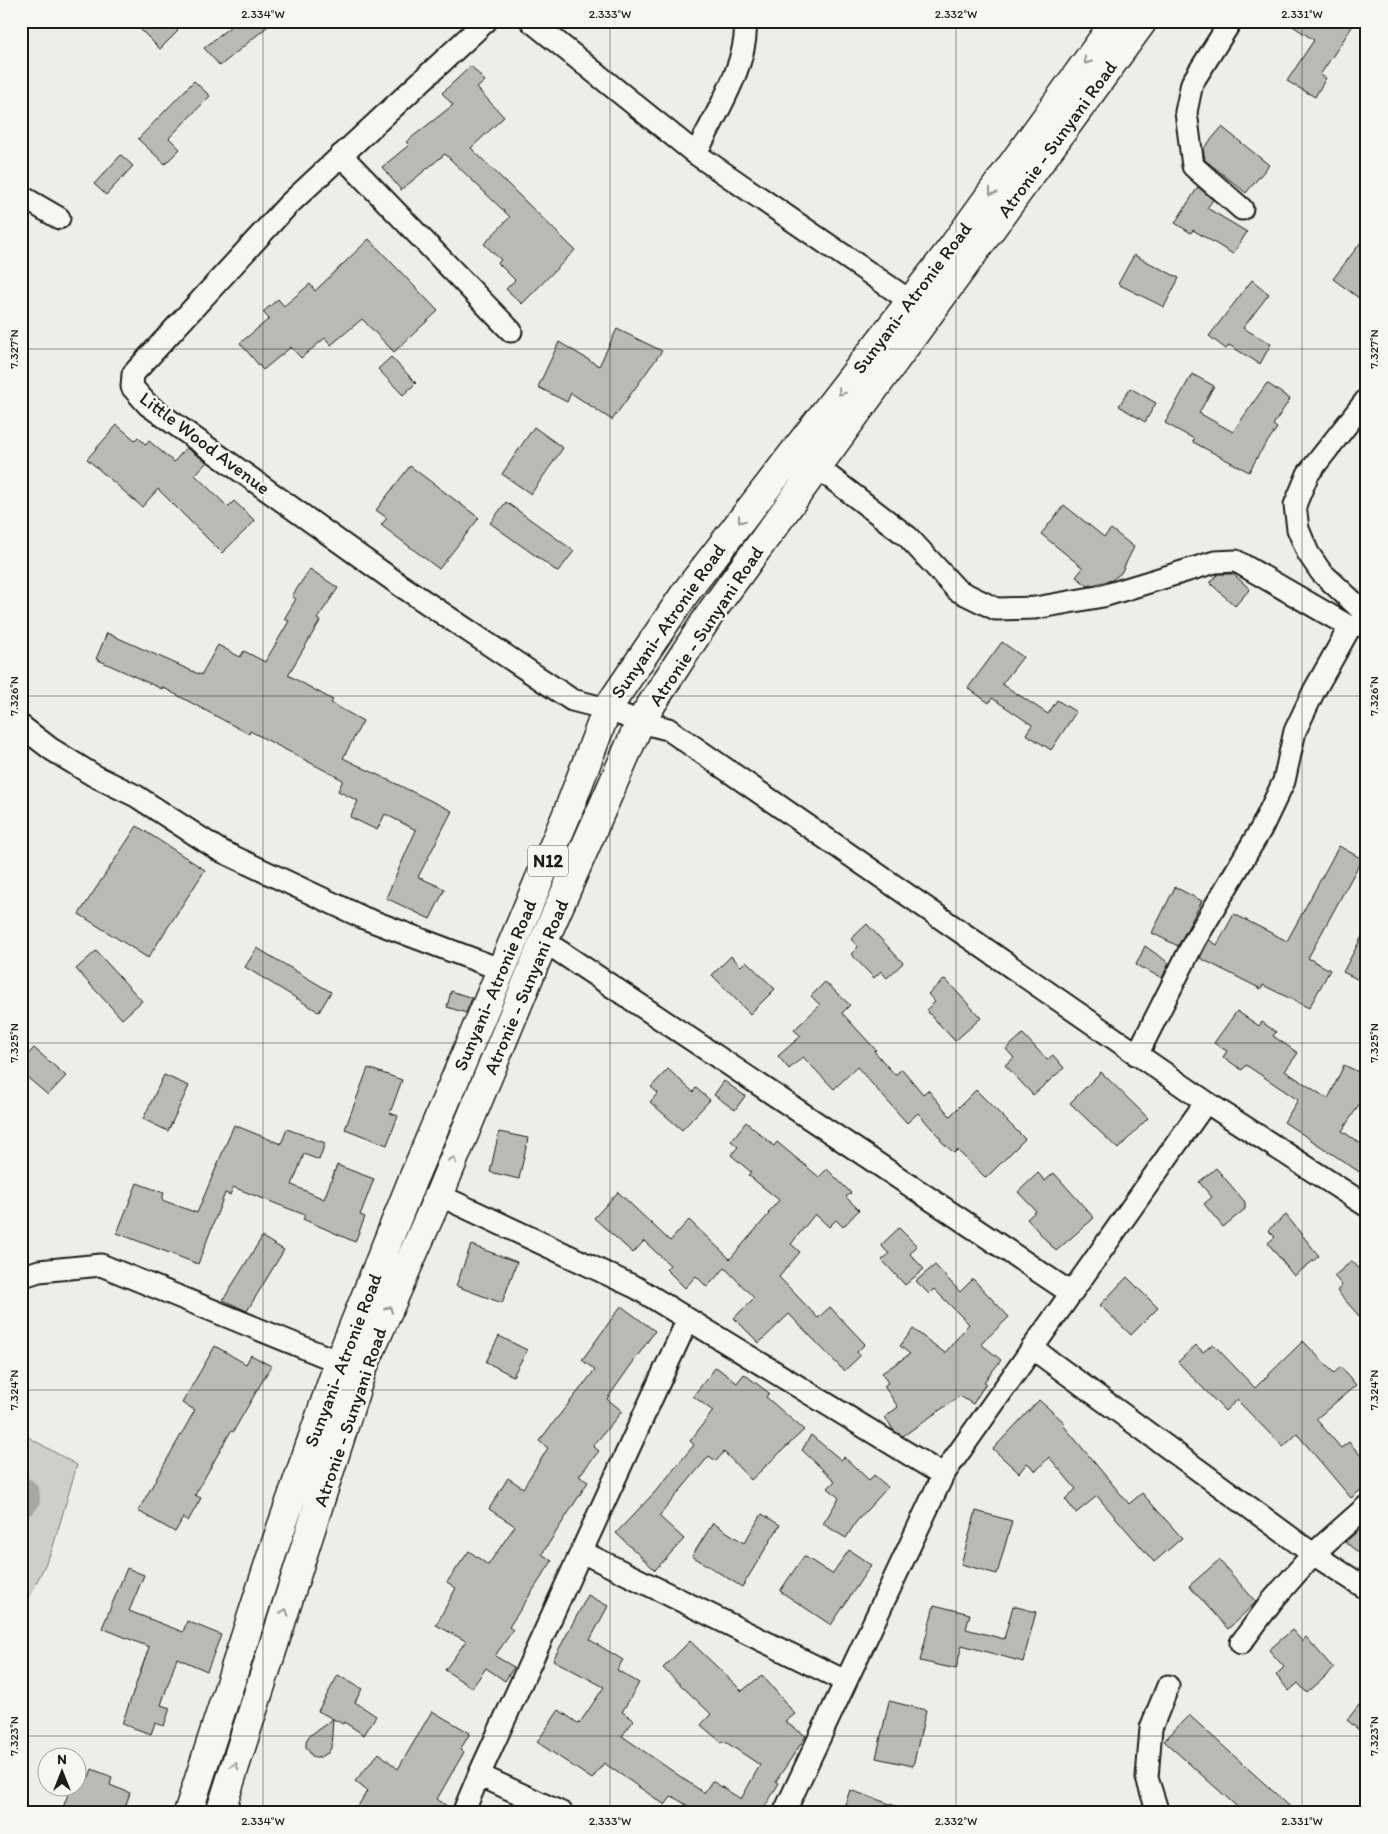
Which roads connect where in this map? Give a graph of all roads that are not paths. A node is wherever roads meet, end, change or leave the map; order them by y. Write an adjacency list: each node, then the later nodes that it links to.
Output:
1 (486, 21): 8 (street, Little Wood Avenue)
2 (531, 21): 7 (street)
3 (745, 21): 7 (street)
4 (1116, 21): 12 (highway, Sunyani- Atronie Road / N12, one-way to 12)
5 (1143, 21): 15 (highway, Atronie - Sunyani Road / N12)
6 (1231, 21): 10 (street)
7 (696, 154): 12 (street)
8 (341, 156): 13 (street); 17 (street, Little Wood Avenue)
9 (21, 196): 11 (street)
10 (1242, 208)
11 (59, 218)
12 (910, 302): 17 (highway, Sunyani- Atronie Road / N12, one-way to 17)
13 (511, 331)
14 (1367, 399): 16 (street)
15 (817, 467): 16 (street); 18 (highway, Atronie - Sunyani Road / N12)
16 (1361, 622): 22 (street)
17 (606, 709): 18 (street, Little Wood Avenue); 21 (highway, Sunyani- Atronie Road / N12)
18 (640, 722): 20 (highway, Atronie - Sunyani Road / N12); 22 (street, Little Wood Avenue)
19 (21, 726): 21 (street)
20 (544, 941): 24 (highway, Atronie - Sunyani Road / N12, one-way to 20); 27 (street)
21 (502, 970): 30 (highway, Sunyani- Atronie Road / N12)
22 (1137, 1054): 23 (street, Little Wood Avenue)
23 (1206, 1102): 25 (street, Little Wood Avenue); 27 (street)
24 (438, 1195): 28 (street); 41 (highway, Atronie - Sunyani Road / N12, one-way to 24)
25 (1367, 1206)
26 (21, 1277): 30 (street)
27 (1071, 1293): 29 (street)
28 (688, 1319): 31 (street); 33 (street)
29 (1032, 1348): 31 (street); 34 (street)
30 (339, 1362): 40 (highway, Sunyani- Atronie Road / N12)
31 (943, 1475): 37 (street)
32 (1367, 1506): 34 (street)
33 (582, 1552): 37 (street); 39 (street)
34 (1313, 1554): 35 (street); 36 (street)
35 (1367, 1589)
36 (1241, 1643)
37 (846, 1681): 44 (street)
38 (1168, 1686): 45 (street)
39 (479, 1775): 42 (street); 43 (street)
40 (188, 1813)
41 (220, 1813)
42 (463, 1813)
43 (562, 1813)
44 (784, 1813)
45 (1158, 1813)

